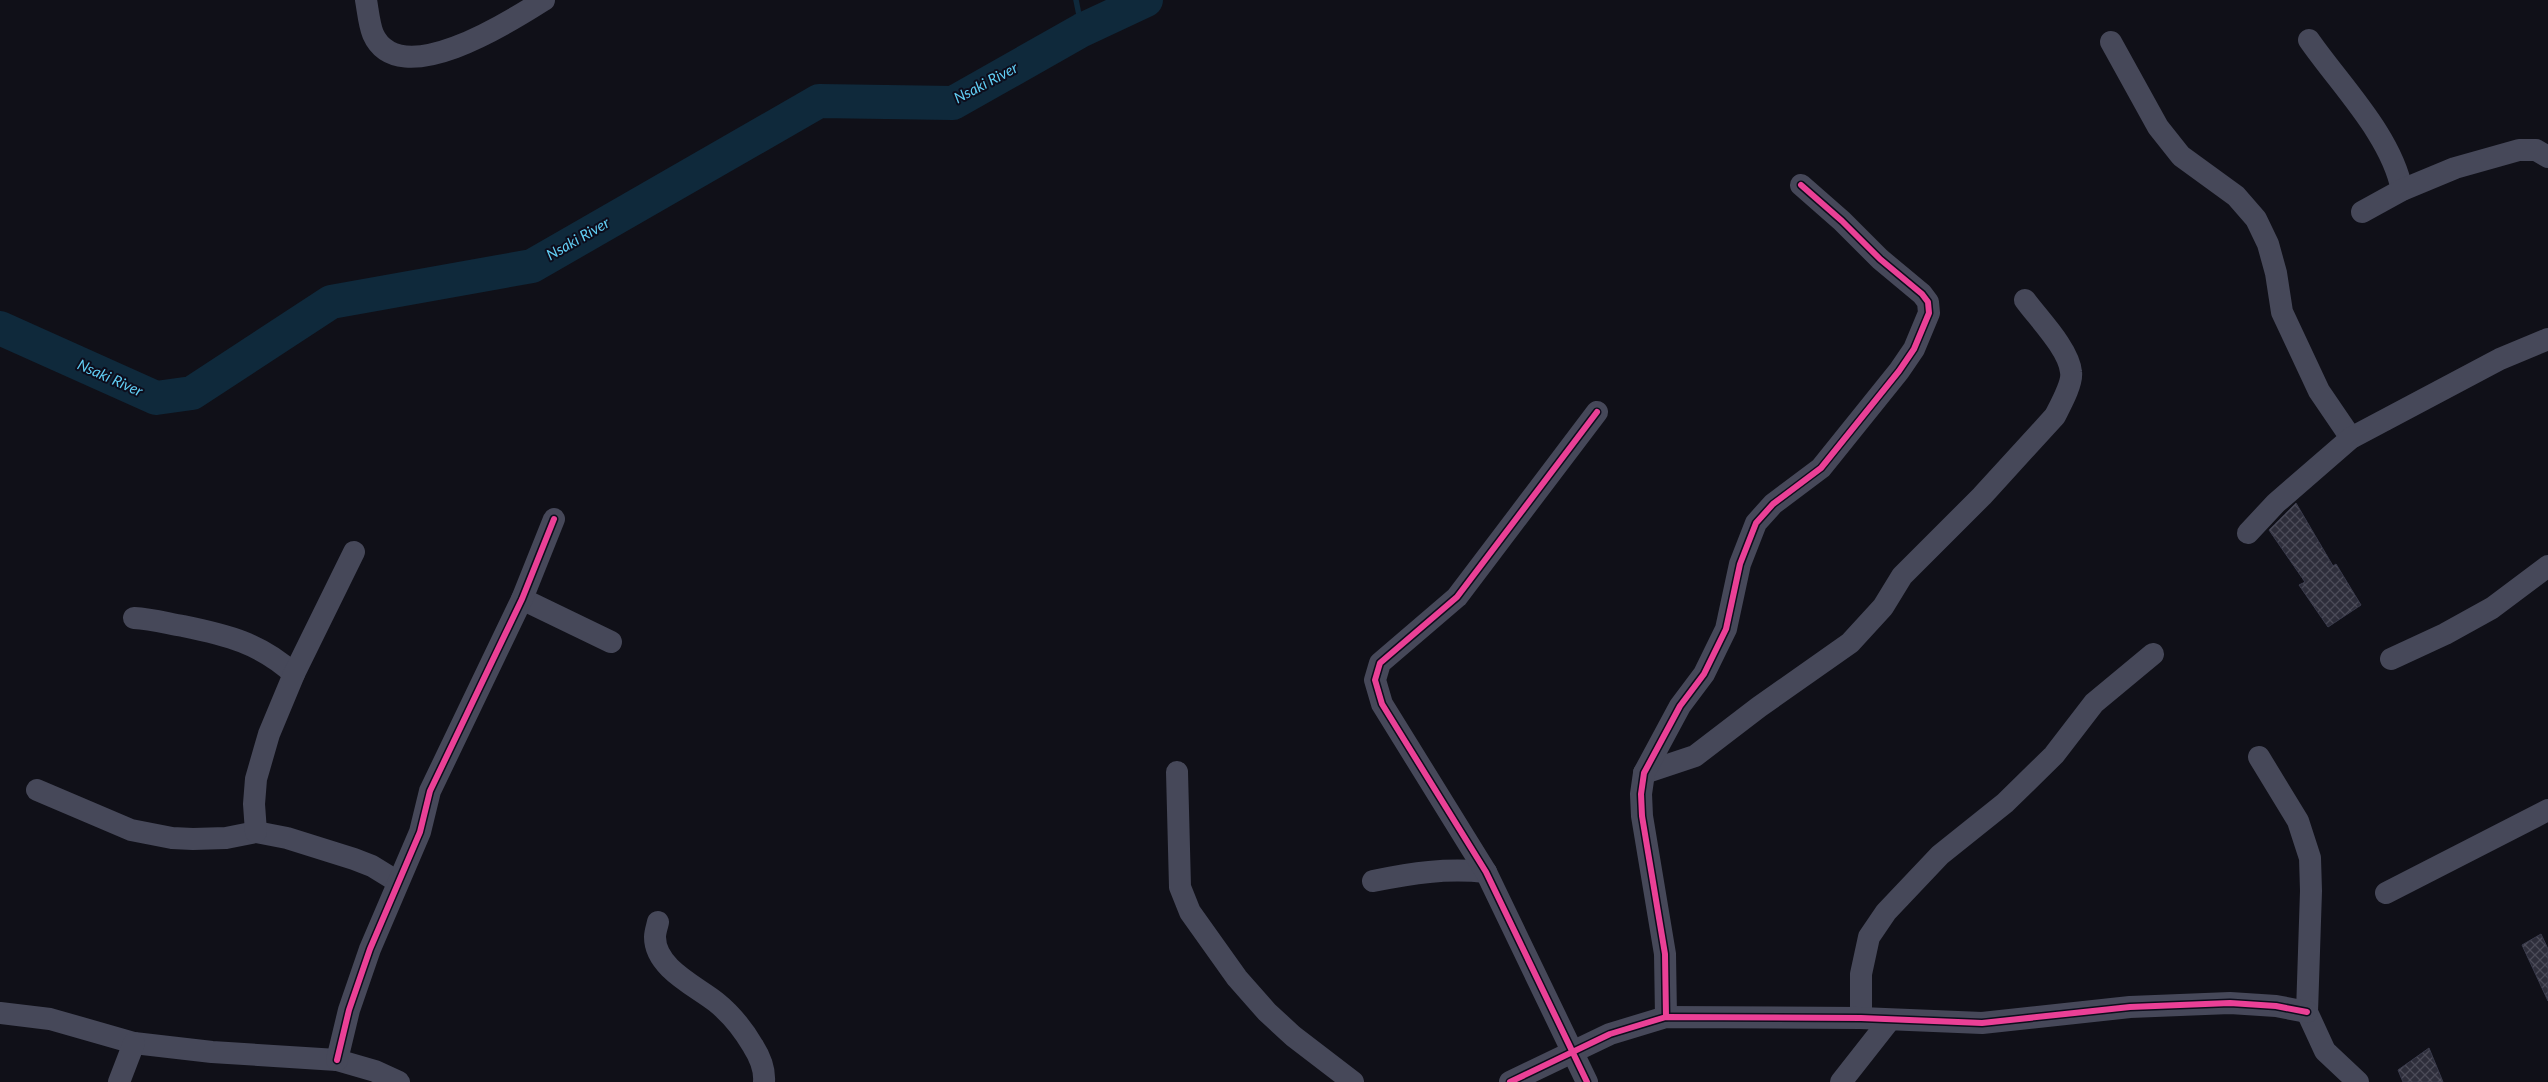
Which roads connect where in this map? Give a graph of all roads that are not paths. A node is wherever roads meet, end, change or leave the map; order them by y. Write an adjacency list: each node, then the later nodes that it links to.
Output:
1 (366, 0): 2 (street)
2 (544, 0)
3 (2309, 40): 7 (street)
4 (2111, 42): 12 (street)
5 (2548, 157): 7 (street)
6 (1801, 186): 25 (street)
7 (2402, 190): 8 (street)
8 (2362, 212)
9 (2025, 300): 25 (street)
10 (2548, 339): 12 (street)
11 (1597, 412): 29 (street)
12 (2351, 438): 14 (street)
13 (554, 520): 17 (street)
14 (2248, 533)
15 (354, 552): 22 (street)
16 (2548, 566): 21 (street)
17 (522, 599): 19 (street); 31 (street)
18 (134, 618): 22 (street)
19 (611, 642)
20 (2153, 654): 37 (street)
21 (2391, 659)
22 (294, 674): 28 (street)
23 (2259, 757): 34 (street)
24 (1177, 772): 45 (street)
25 (1644, 773): 36 (street)
26 (37, 790): 28 (street)
27 (2548, 810): 32 (street)
28 (256, 832): 31 (street)
29 (1486, 872): 30 (street); 40 (street)
30 (1373, 881)
31 (398, 882): 41 (street)
32 (2386, 893)
33 (658, 922): 44 (street)
34 (2307, 1012): 38 (street); 49 (street)
35 (0, 1013): 39 (street)
36 (1666, 1018): 37 (street); 40 (street)
37 (1861, 1018): 38 (street)
38 (1889, 1020): 48 (street)
39 (134, 1043): 41 (street); 42 (street)
40 (1573, 1051): 46 (street); 47 (street)
41 (337, 1060): 43 (street)
42 (119, 1082)
43 (398, 1082)
44 (764, 1082)
45 (1353, 1082)
46 (1510, 1082)
47 (1587, 1082)
48 (1841, 1082)
49 (2358, 1082)

